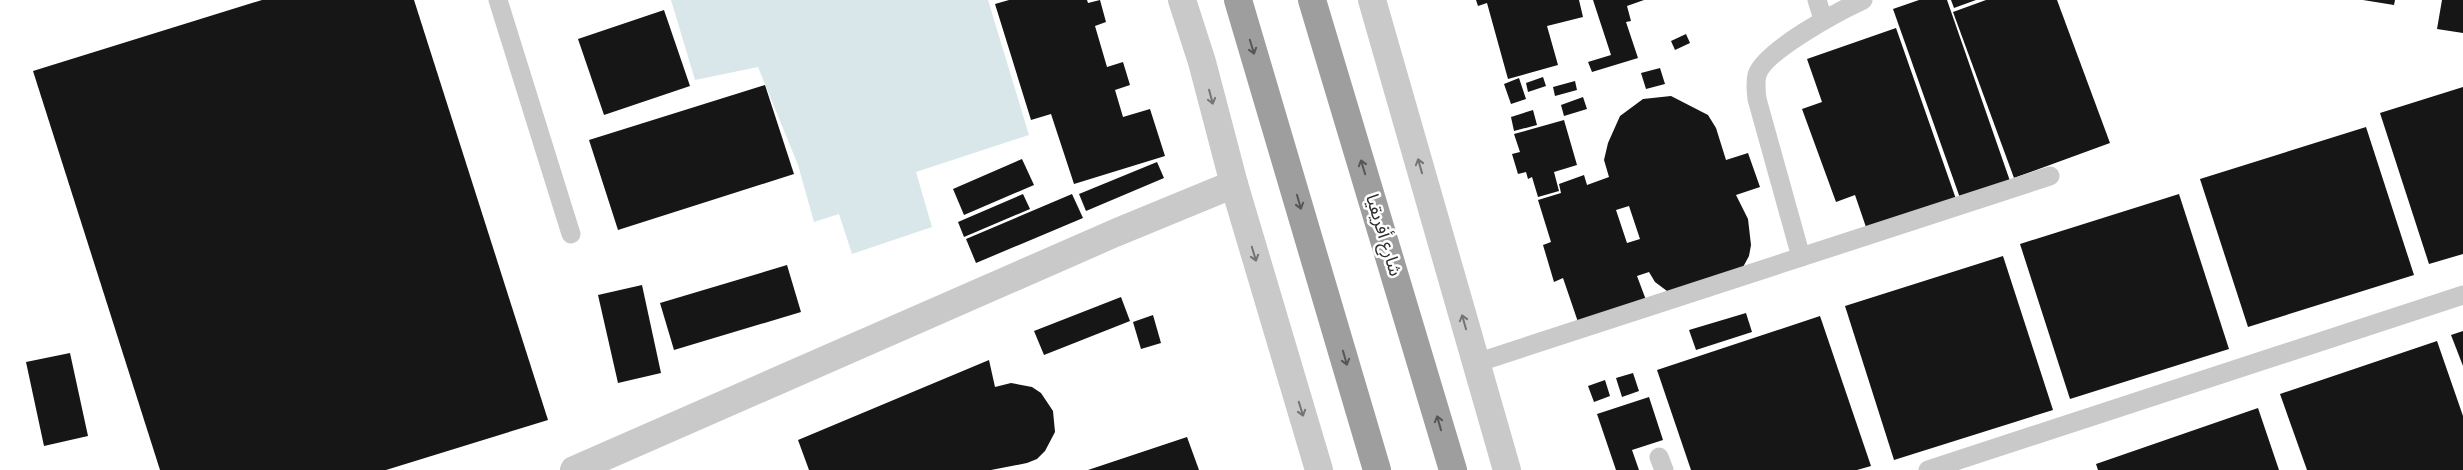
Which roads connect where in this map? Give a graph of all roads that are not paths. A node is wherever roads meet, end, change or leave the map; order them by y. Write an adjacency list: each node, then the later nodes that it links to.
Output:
1 (498, 0): 11 (lane)
2 (1182, 0): 10 (street, one-way to 10)
3 (1238, 0): 17 (highway, one-way to 17)
4 (1312, 0): 18 (highway, شارع أفريقيا, one-way to 4)
5 (1372, 0): 14 (street, one-way to 5)
6 (1818, 0): 8 (lane)
7 (1863, 0): 8 (lane)
8 (1823, 19): 12 (lane)
9 (2050, 176): 12 (lane)
10 (1234, 184): 15 (street); 16 (street, one-way to 16)
11 (572, 234)
12 (1801, 257): 14 (lane)
13 (2463, 296): 20 (lane)
14 (1476, 363): 19 (street)
15 (574, 470)
16 (1319, 470)
17 (1377, 470)
18 (1453, 470)
19 (1506, 470)
20 (1928, 470)

